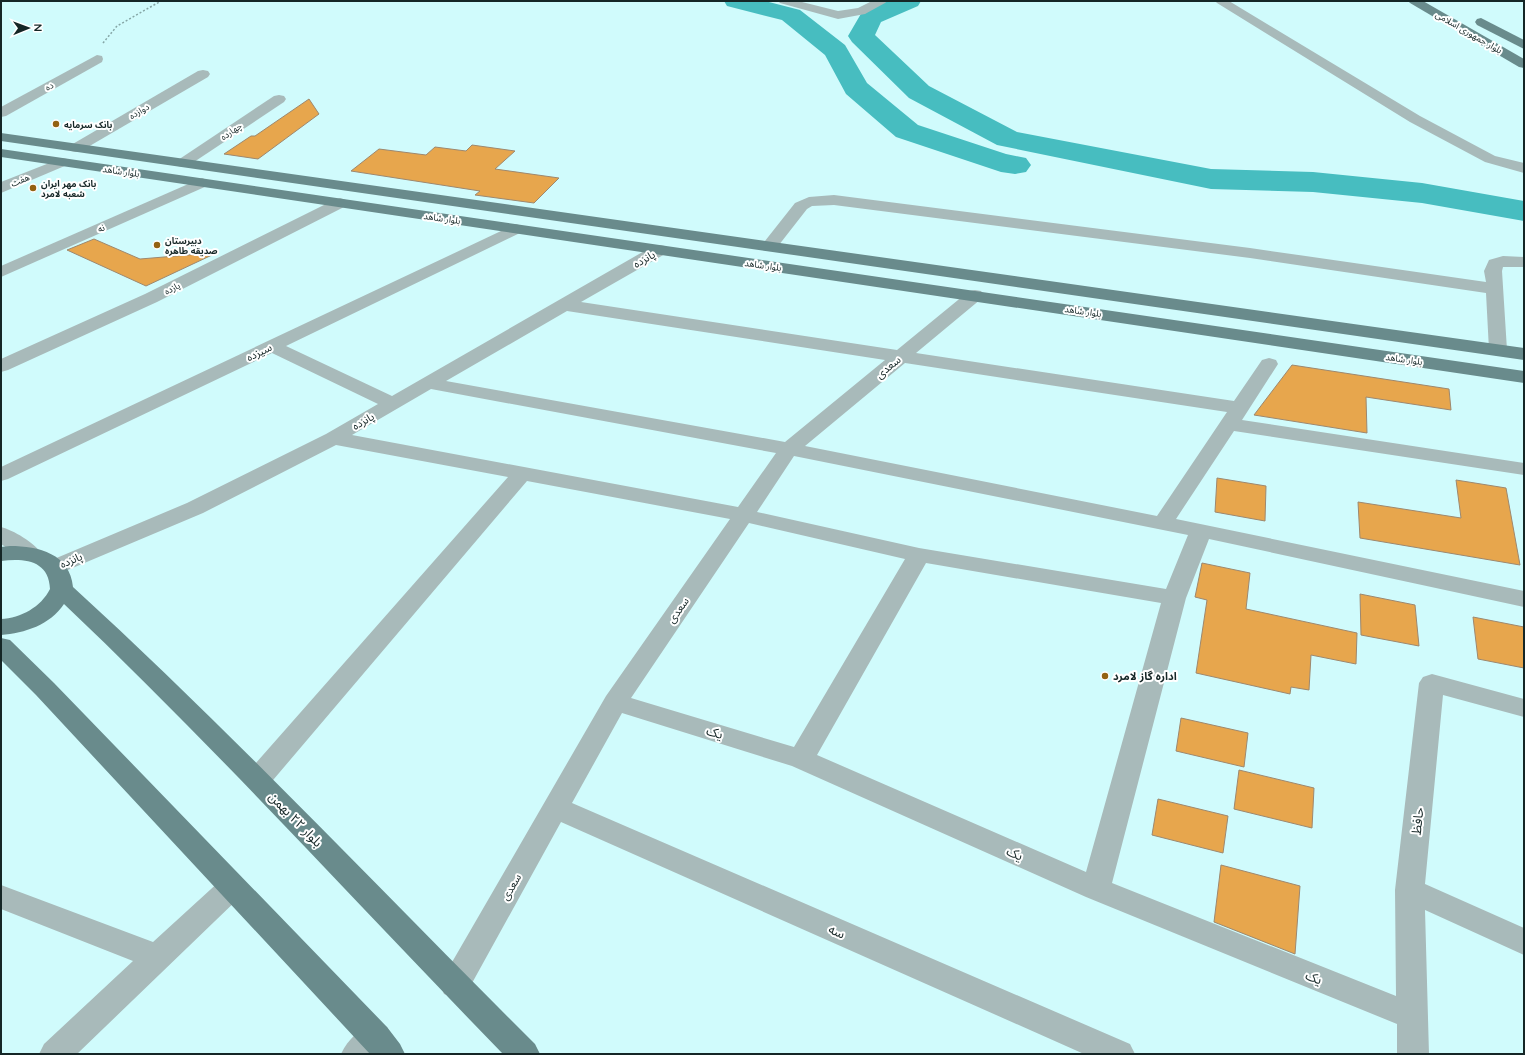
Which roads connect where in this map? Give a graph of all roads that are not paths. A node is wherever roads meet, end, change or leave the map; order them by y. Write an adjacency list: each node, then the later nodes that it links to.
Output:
1 (784, 1): 2 (street)
2 (881, 1)
3 (1221, 1): 20 (street)
4 (1414, 1): 8 (main road, بلوار جمهوری اسلامی)
5 (1471, 16): 6 (main road, بلوار جمهوری اسلامی)
6 (1524, 45)
7 (1524, 50): 8 (main road)
8 (1502, 51): 10 (main road, بلوار جمهوری اسلامی)
9 (97, 58): 13 (street, ده)
10 (1524, 64)
11 (202, 74): 16 (street, دوازده)
12 (279, 99): 19 (street, چهارده)
13 (1, 113)
14 (1, 137): 15 (main road, بلوار شاهد)
15 (35, 142): 16 (main road, بلوار شاهد); 17 (main road)
16 (76, 148): 19 (main road, بلوار شاهد)
17 (7, 154): 18 (main road, بلوار شاهد)
18 (62, 162): 21 (main road, بلوار شاهد); 22 (street, هفت)
19 (183, 163): 24 (main road, بلوار شاهد)
20 (1524, 168)
21 (202, 183): 23 (main road, بلوار شاهد); 30 (street, نه)
22 (1, 188)
23 (340, 203): 25 (main road, بلوار شاهد); 39 (street, یازده)
24 (588, 221): 26 (main road); 27 (main road, بلوار شاهد)
25 (516, 229): 26 (main road, بلوار شاهد); 34 (street, سیزده)
26 (574, 238): 28 (main road, بلوار شاهد)
27 (769, 246): 31 (street); 35 (main road, بلوار شاهد)
28 (659, 250): 32 (main road, بلوار شاهد); 33 (street, پانزده)
29 (1524, 262): 31 (street)
30 (1, 272)
31 (1495, 289): 35 (street)
32 (975, 295): 37 (street, سعدی); 40 (main road, بلوار شاهد)
33 (564, 305): 37 (street); 41 (street, پانزده)
34 (272, 346): 42 (street); 47 (street, سیزده)
35 (1498, 350): 36 (main road, بلوار شاهد)
36 (1524, 354)
37 (902, 356): 43 (street); 45 (street, سعدی)
38 (1269, 364): 43 (street)
39 (1, 366)
40 (1524, 377)
41 (428, 384): 42 (street, پانزده); 45 (street)
42 (393, 404): 44 (street, پانزده)
43 (1234, 416): 46 (street); 50 (street)
44 (333, 438): 48 (street); 56 (street, پانزده)
45 (789, 449): 49 (street, سعدی); 50 (street)
46 (1524, 469)
47 (1, 475)
48 (521, 475): 49 (street); 64 (street)
49 (743, 516): 55 (street); 61 (street, سعدی)
50 (1163, 523): 51 (street)
51 (1201, 531): 57 (street); 58 (street)
52 (1, 534): 53 (street)
53 (30, 553): 54 (main road); 56 (main road, بلوار ۲۲ بهمن)
54 (1, 554)
55 (919, 555): 57 (street); 63 (street)
56 (59, 578): 59 (main road); 64 (main road, بلوار ۲۲ بهمن)
57 (1174, 598): 67 (street)
58 (1524, 599)
59 (1, 627)
60 (1, 646): 66 (main road)
61 (615, 702): 63 (street, یک); 65 (street, سعدی)
62 (1524, 708): 68 (street, حافظ)
63 (801, 759): 67 (street, یک)
64 (258, 779): 72 (main road, بلوار ۲۲ بهمن)
65 (556, 808): 72 (street, سعدی); 77 (street, سه)
66 (232, 887): 71 (street); 74 (main road)
67 (1096, 889): 73 (street, یک)
68 (1410, 890): 70 (street); 73 (street, حافظ)
69 (1, 897): 71 (street)
70 (1524, 942)
71 (158, 957): 75 (street)
72 (455, 985): 76 (main road, بلوار ۲۲ بهمن)
73 (1411, 1016): 78 (street, حافظ)
74 (374, 1048)
75 (55, 1054)
76 (524, 1054)
77 (1119, 1054)
78 (1413, 1054)

